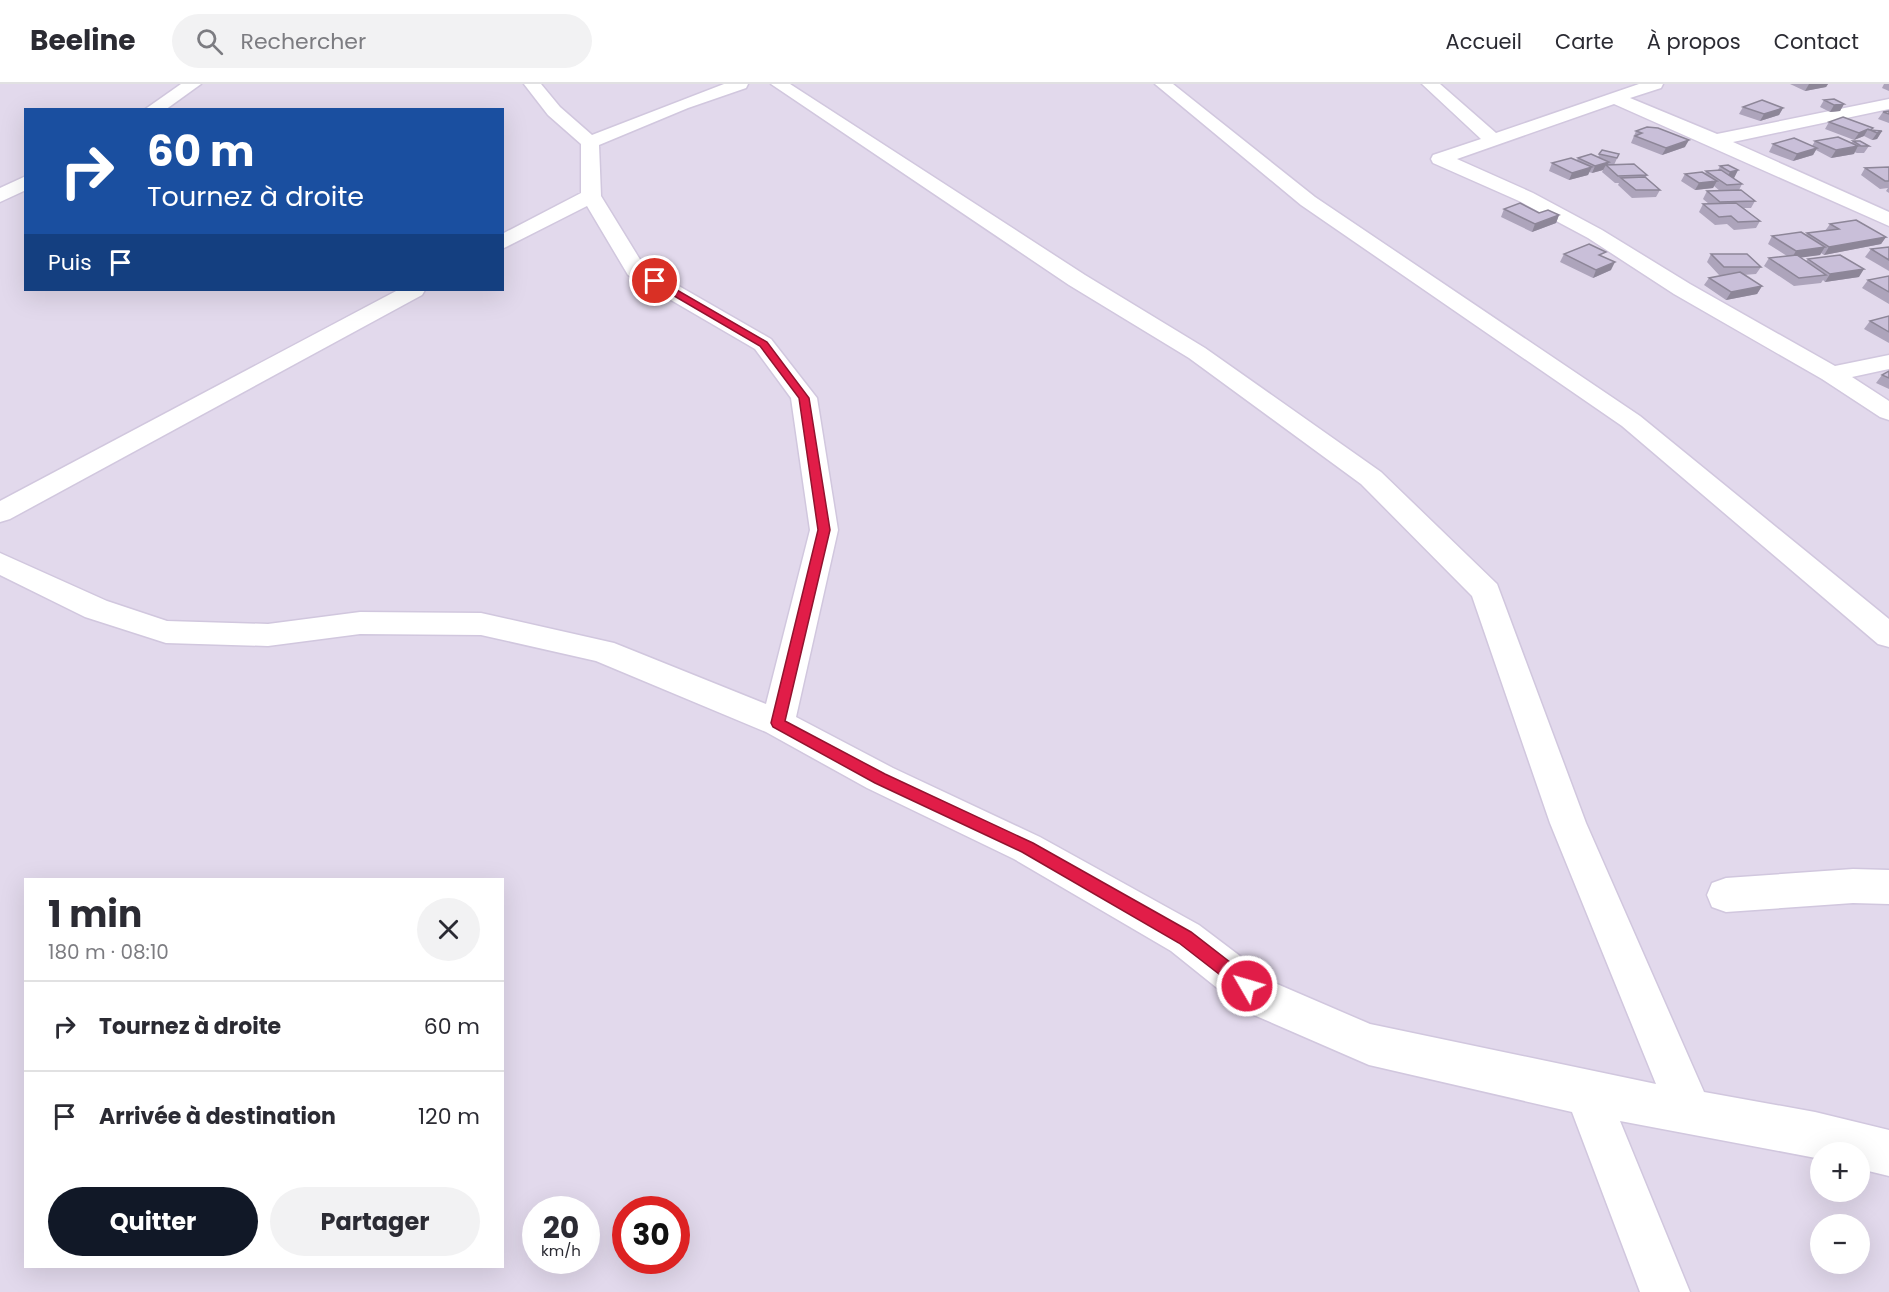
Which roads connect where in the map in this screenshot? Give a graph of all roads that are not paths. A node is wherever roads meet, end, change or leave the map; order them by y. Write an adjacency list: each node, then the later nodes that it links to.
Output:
1 (193, 84): 10 (street)
2 (532, 84): 13 (street)
3 (740, 84): 13 (street)
4 (779, 84): 30 (street)
5 (1163, 84): 25 (street)
6 (1430, 84): 11 (street)
7 (1655, 84): 8 (street)
8 (1614, 98): 11 (street); 12 (street)
9 (1889, 104): 12 (street)
10 (155, 108)
11 (1493, 140): 21 (street)
12 (1715, 140): 17 (street)
13 (590, 142): 16 (street)
14 (24, 183): 15 (street)
15 (0, 196)
16 (591, 196): 18 (street); 26 (street)
17 (1889, 220)
18 (504, 242)
19 (412, 291): 23 (street)
20 (1889, 362): 21 (street)
21 (1831, 374): 22 (street)
22 (1889, 412)
23 (0, 513)
24 (0, 563): 26 (street)
25 (1889, 636)
26 (778, 723): 29 (street)
27 (1889, 887): 28 (street)
28 (1726, 895)
29 (1587, 1093): 30 (street); 32 (street)
30 (1690, 1112): 31 (street)
31 (1889, 1153)
32 (1665, 1292)

